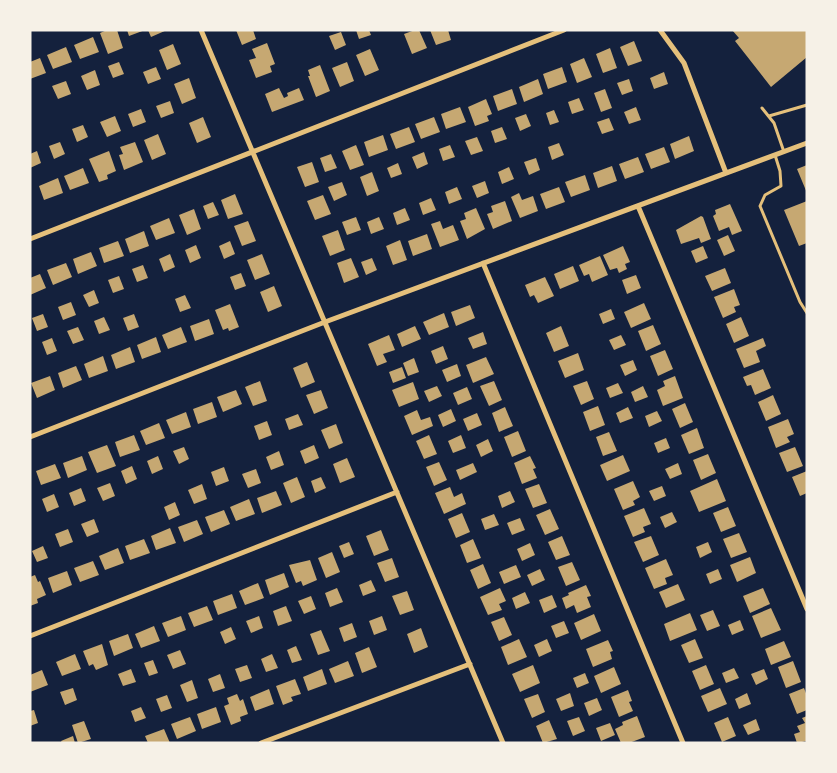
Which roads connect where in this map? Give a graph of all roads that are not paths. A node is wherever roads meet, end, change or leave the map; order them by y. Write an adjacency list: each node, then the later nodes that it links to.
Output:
1 (201, 30): 9 (street)
2 (564, 30): 9 (street)
3 (660, 30): 11 (street)
4 (807, 105): 6 (lane)
5 (762, 108): 6 (lane)
6 (769, 116): 8 (lane)
7 (807, 143): 8 (street)
8 (784, 152): 10 (street)
9 (253, 153): 13 (street); 16 (street)
10 (775, 155): 11 (street); 15 (lane)
11 (726, 173): 12 (street)
12 (638, 206): 14 (street); 19 (street)
13 (30, 239)
14 (483, 263): 16 (street); 24 (street)
15 (807, 313)
16 (325, 322): 17 (street); 18 (street)
17 (30, 437)
18 (397, 492): 20 (street); 21 (street)
19 (807, 609)
20 (30, 636)
21 (470, 663): 22 (street); 23 (street)
22 (261, 743)
23 (503, 743)
24 (683, 743)

